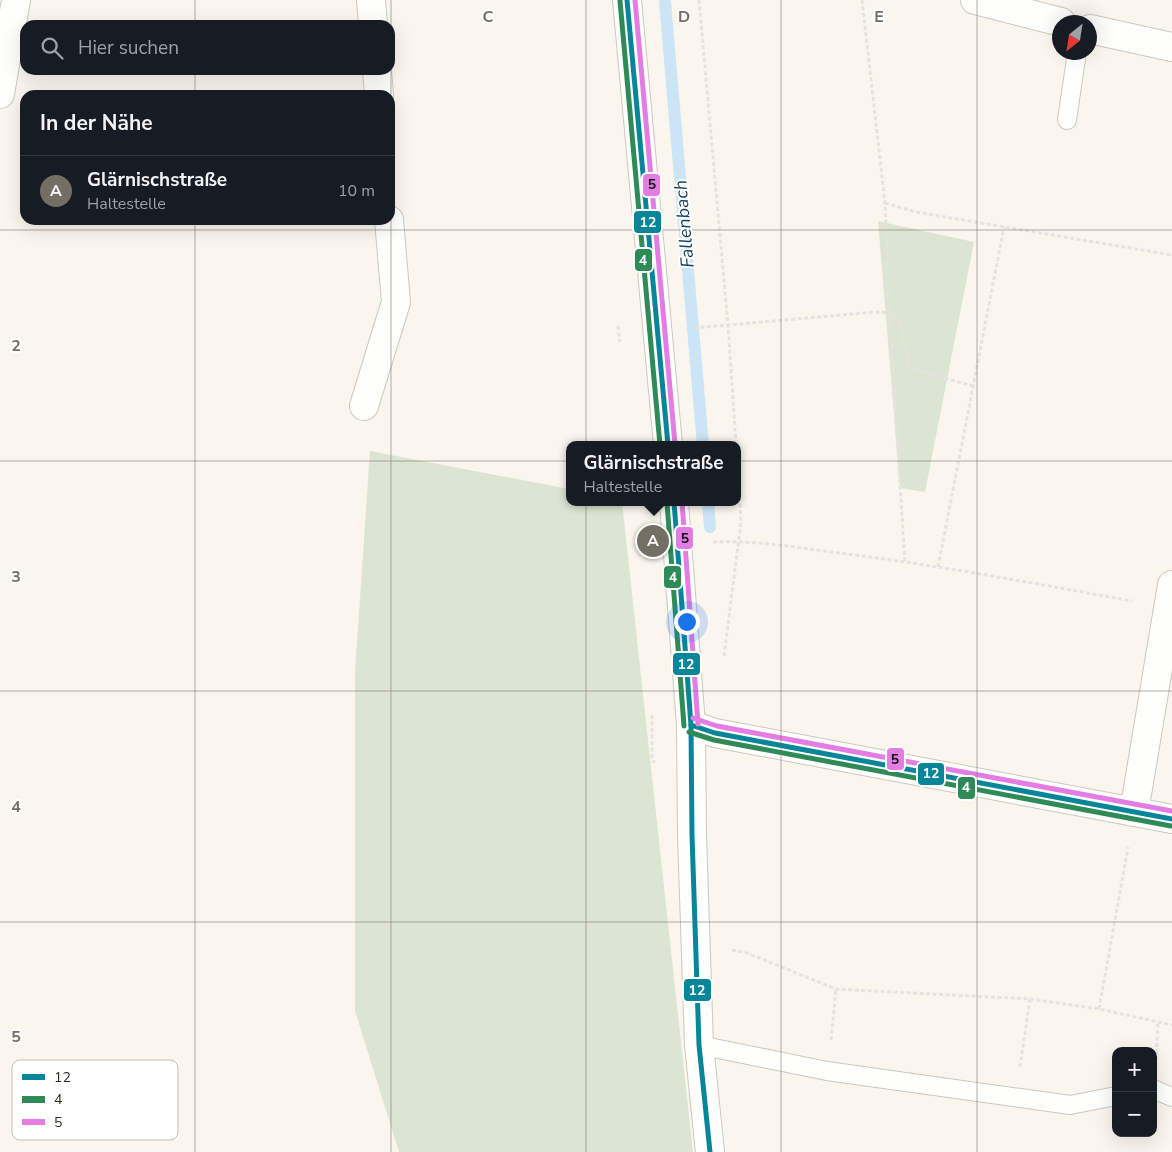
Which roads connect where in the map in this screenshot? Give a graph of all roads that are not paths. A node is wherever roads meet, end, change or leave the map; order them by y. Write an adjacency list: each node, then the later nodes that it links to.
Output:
1 (16, 0): 12 (street)
2 (372, 0): 5 (street)
3 (627, 0): 16 (street)
4 (975, 0): 6 (street)
5 (374, 20)
6 (1052, 20)
7 (1097, 31): 8 (street)
8 (1172, 47)
9 (1076, 60): 13 (lane)
10 (377, 75): 11 (street)
11 (379, 90)
12 (0, 94)
13 (1067, 120)
14 (389, 225): 15 (street)
15 (364, 406)
16 (668, 441)
17 (674, 506): 19 (street)
18 (1170, 596): 20 (street)
19 (691, 725): 20 (street); 22 (street)
20 (1134, 812): 21 (street)
21 (1172, 819)
22 (699, 1045): 24 (lane); 26 (street)
23 (1157, 1091): 25 (lane)
24 (1112, 1097)
25 (1172, 1097)
26 (710, 1152)

